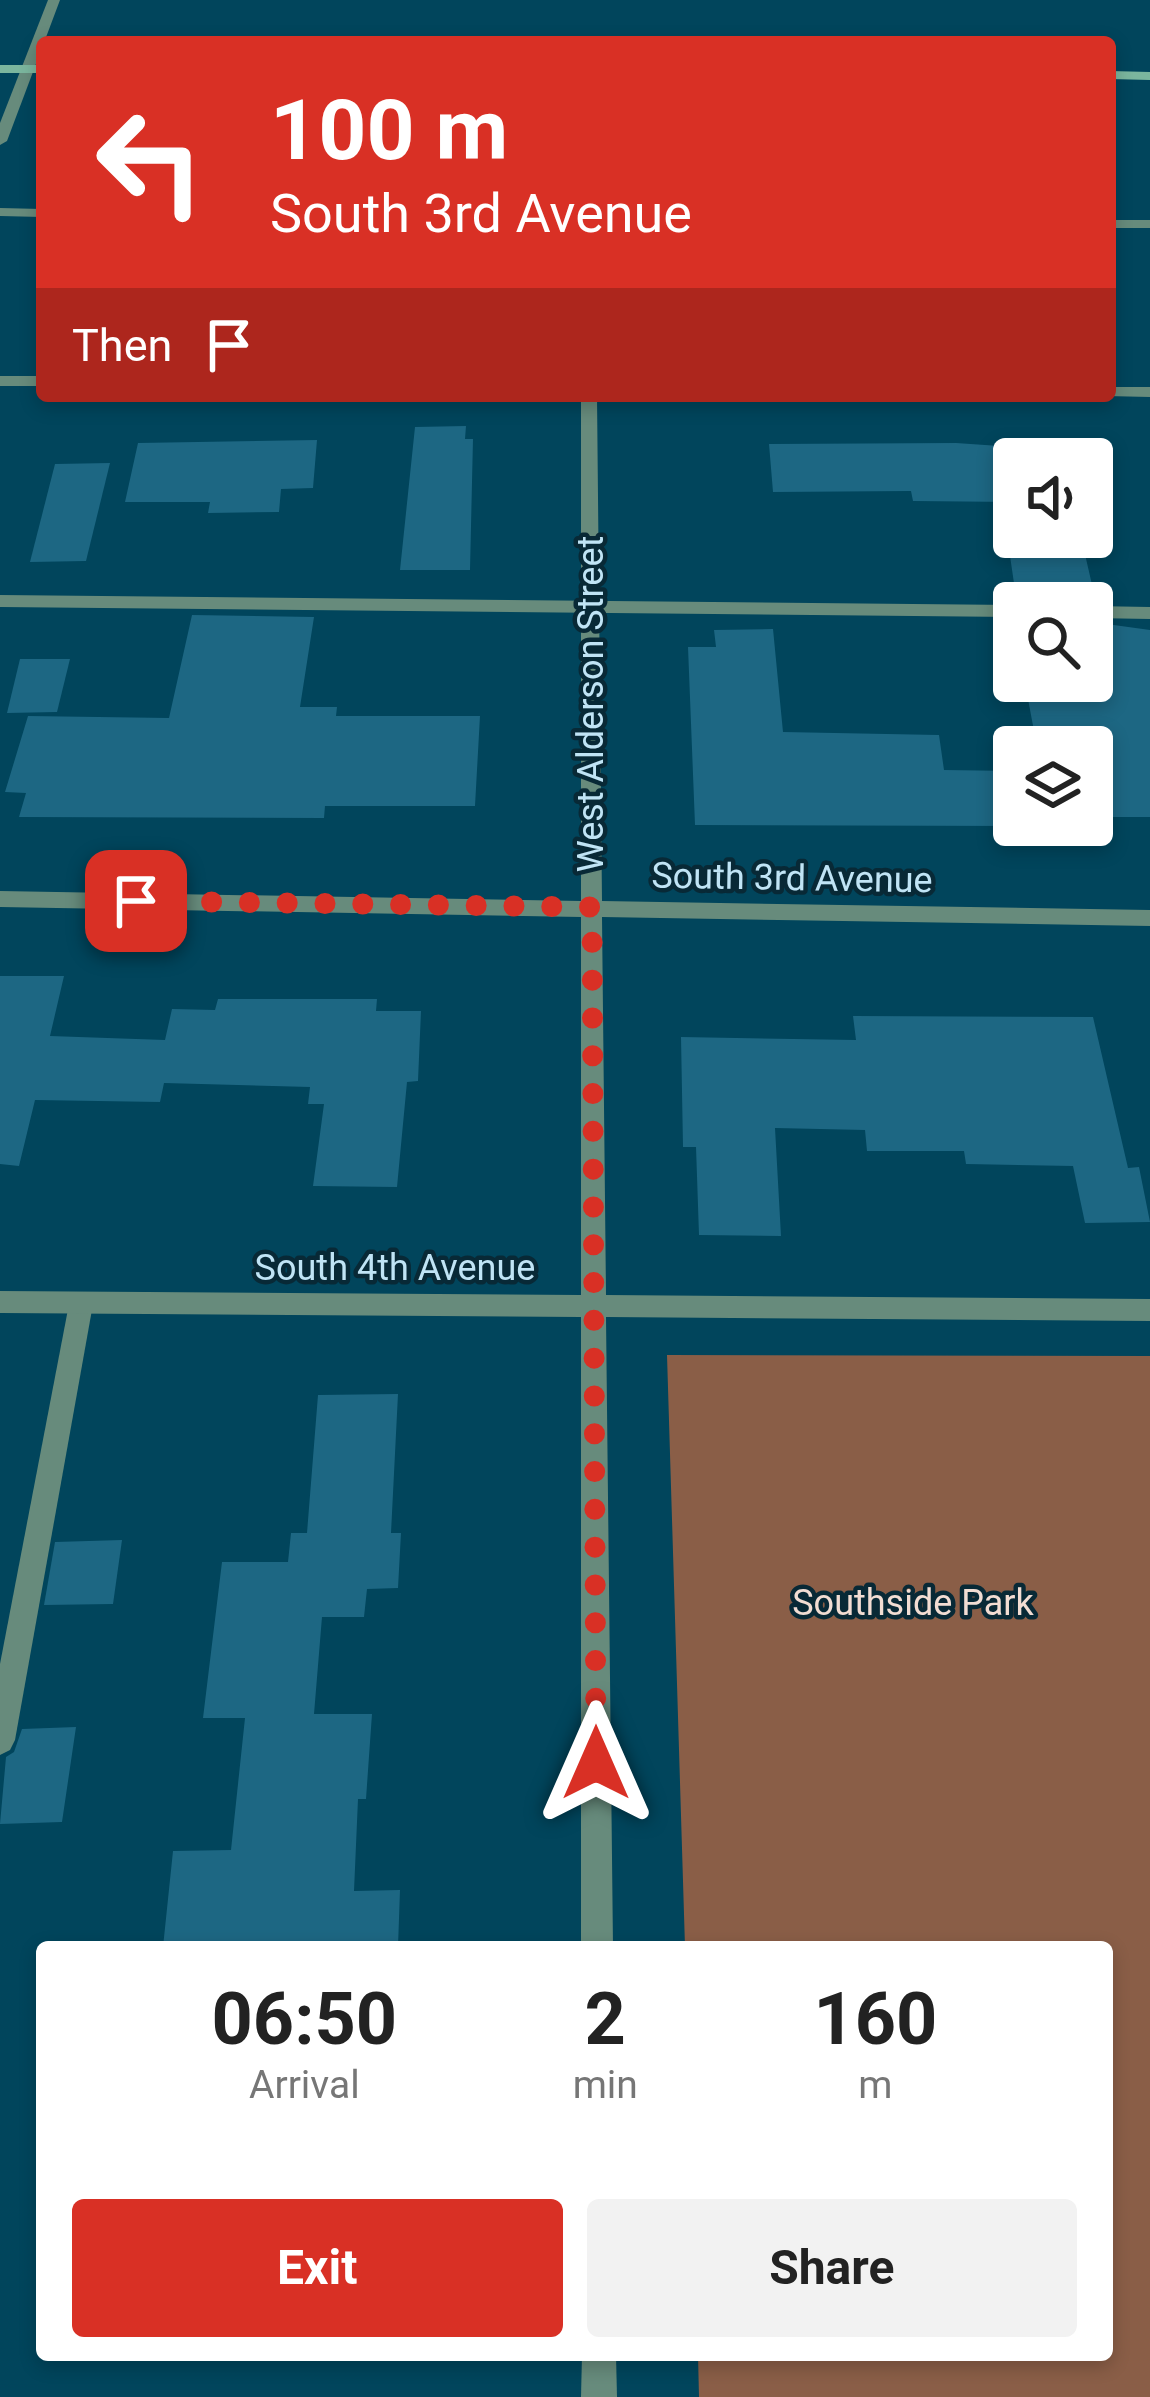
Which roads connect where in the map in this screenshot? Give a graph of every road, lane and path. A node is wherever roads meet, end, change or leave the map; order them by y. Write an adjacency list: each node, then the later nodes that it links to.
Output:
1 (54, 0): 2 (street)
2 (44, 36)
3 (0, 69): 4 (main road)
4 (35, 69): 7 (street)
5 (1116, 75): 6 (main road)
6 (1150, 76)
7 (0, 141)
8 (0, 212): 9 (street)
9 (36, 213)
10 (1116, 224): 11 (street)
11 (1150, 224)
12 (0, 380): 13 (street)
13 (36, 381)
14 (1116, 392): 15 (street)
15 (1150, 392)
16 (589, 402): 18 (street, West Alderson Street)
17 (0, 601): 18 (street)
18 (590, 604): 19 (street); 23 (street, West Alderson Street)
19 (993, 611)
20 (1113, 613): 21 (street)
21 (1150, 614)
22 (0, 899): 23 (street, South 3rd Avenue)
23 (592, 907): 24 (street, South 3rd Avenue); 27 (street, West Alderson Street)
24 (1150, 918)
25 (0, 1302): 26 (street, South 4th Avenue)
26 (81, 1304): 27 (street, South 4th Avenue); 29 (street)
27 (593, 1304): 28 (street, South 4th Avenue); 30 (street, West Alderson Street)
28 (1150, 1310)
29 (0, 1740)
30 (597, 1941)
31 (598, 2361): 32 (street)
32 (599, 2397)

